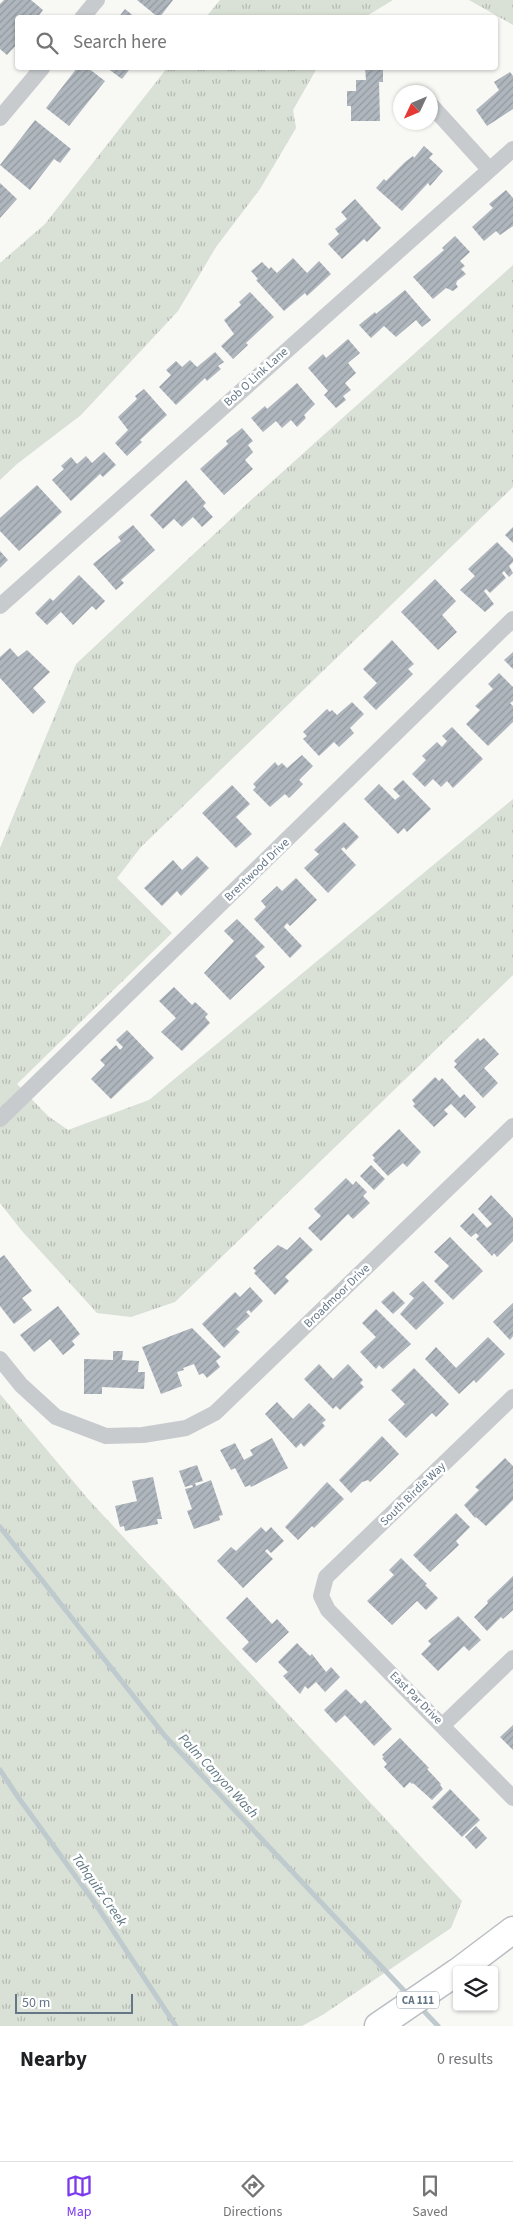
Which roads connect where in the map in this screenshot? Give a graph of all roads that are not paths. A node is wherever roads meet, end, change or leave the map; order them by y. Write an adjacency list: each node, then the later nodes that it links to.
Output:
1 (97, 0): 2 (street)
2 (84, 15)
3 (40, 70): 5 (street)
4 (438, 113): 7 (street)
5 (0, 118)
6 (513, 148): 7 (street, Bob O Link Lane)
7 (490, 169): 8 (street, Bob O Link Lane)
8 (0, 606)
9 (513, 620): 10 (street, Brentwood Drive)
10 (0, 1119)
11 (513, 1126): 12 (street, Broadmoor Drive)
12 (0, 1359)
13 (513, 1397): 14 (street, South Birdie Way)
14 (321, 1596): 16 (street, East Par Drive)
15 (513, 1658): 16 (street)
16 (443, 1725): 17 (street, East Par Drive)
17 (513, 1798)
18 (504, 1937): 19 (main road, CA 111)
19 (465, 1966)
20 (453, 1974): 21 (main road, CA 111)
21 (378, 2026)

